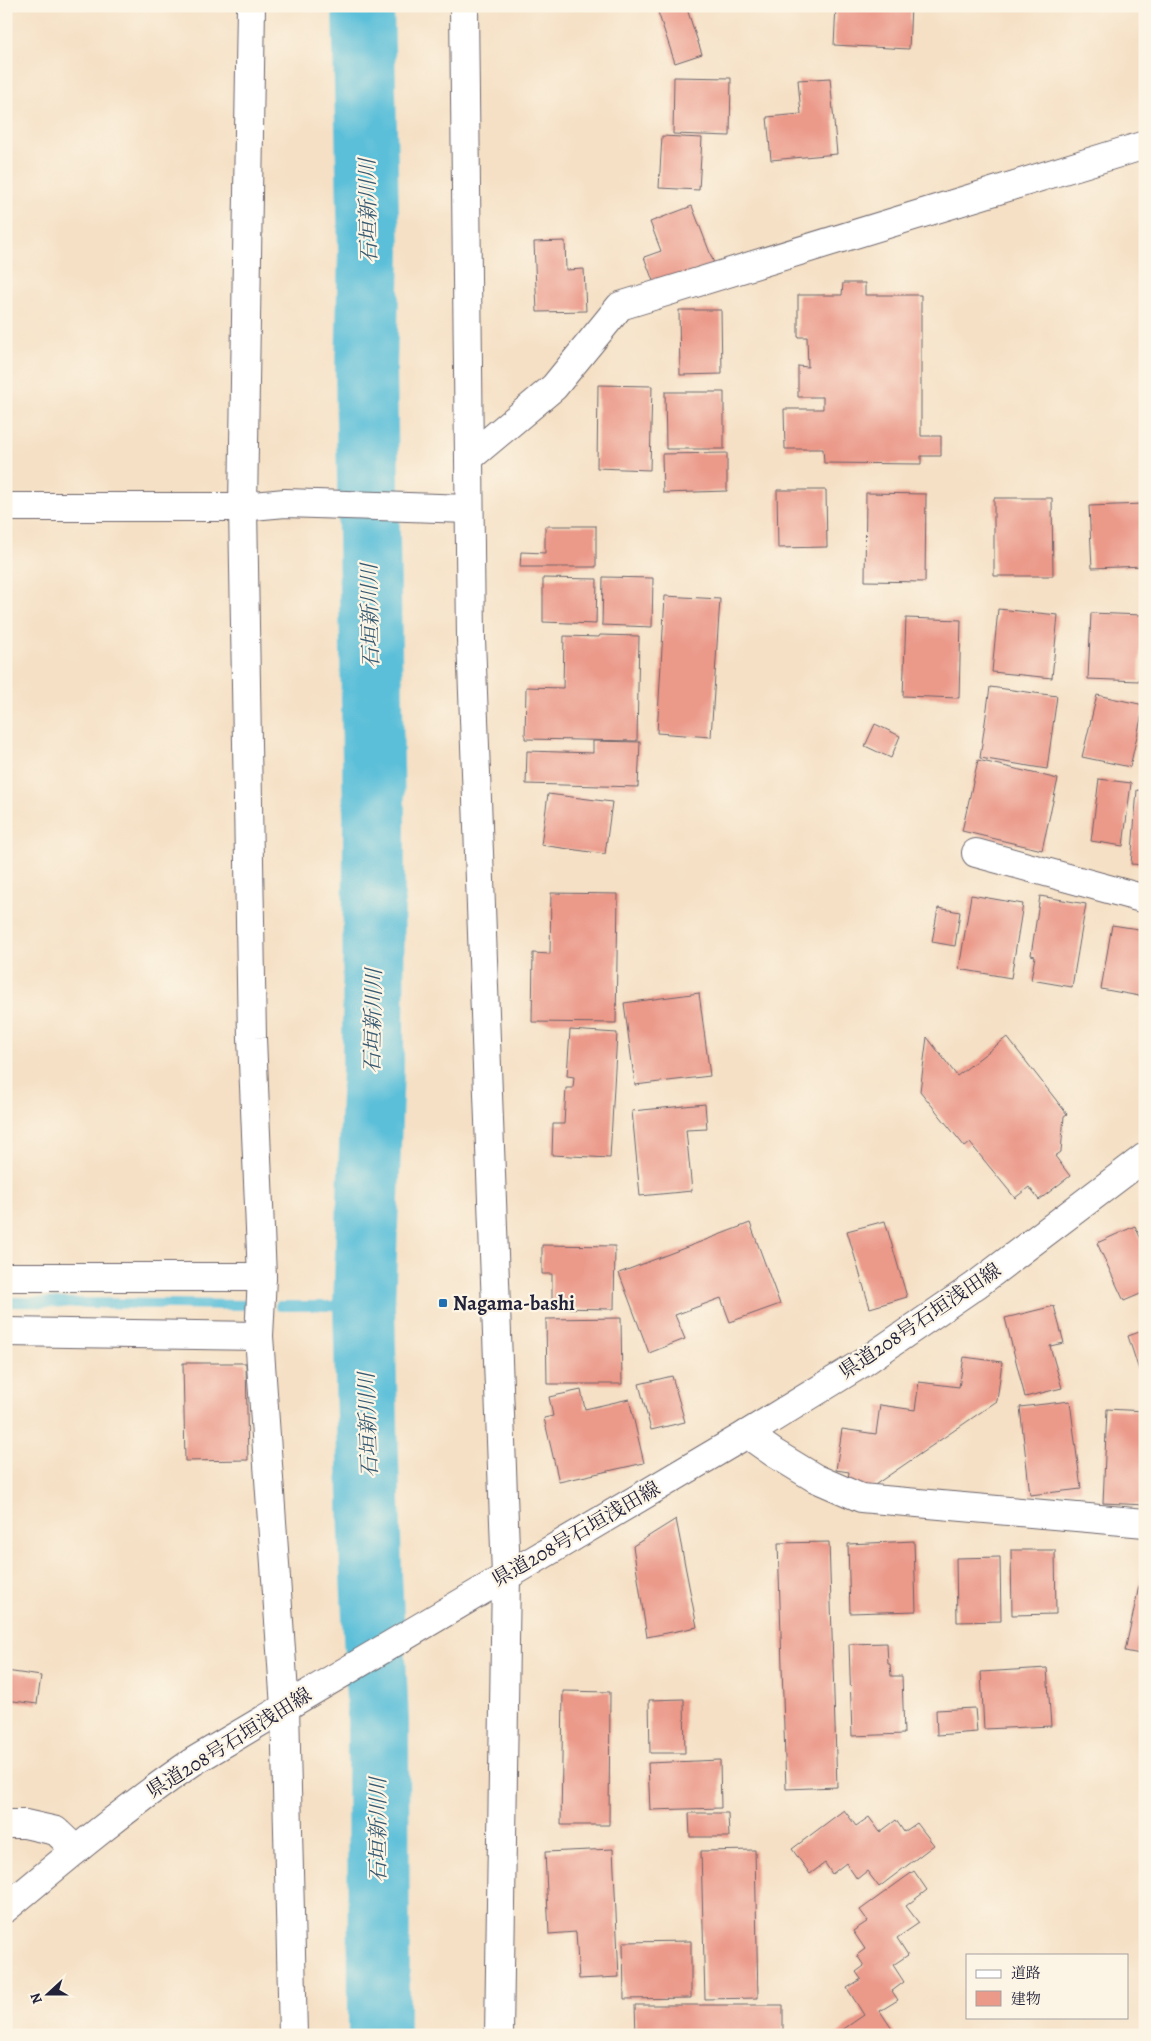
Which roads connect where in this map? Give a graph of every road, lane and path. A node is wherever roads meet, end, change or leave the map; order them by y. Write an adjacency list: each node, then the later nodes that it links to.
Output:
1 (251, 6): 6 (street)
2 (464, 6): 4 (street)
3 (1145, 146): 4 (street)
4 (469, 458): 7 (street)
5 (6, 507): 6 (street)
6 (242, 507): 7 (street); 12 (street)
7 (469, 509): 17 (street)
8 (976, 853): 9 (street)
9 (1145, 899)
10 (1145, 1157): 15 (street, 県道208号石垣浅田線)
11 (6, 1277): 12 (street)
12 (262, 1277): 14 (street)
13 (6, 1332): 14 (street)
14 (259, 1336): 18 (street)
15 (747, 1434): 16 (street); 17 (street, 県道208号石垣浅田線)
16 (1145, 1523)
17 (506, 1575): 18 (street, 県道208号石垣浅田線); 23 (street)
18 (285, 1706): 20 (street, 県道208号石垣浅田線); 22 (street)
19 (6, 1824): 20 (street)
20 (76, 1850): 21 (street, 県道208号石垣浅田線)
21 (6, 1908)
22 (293, 2035)
23 (500, 2035)

